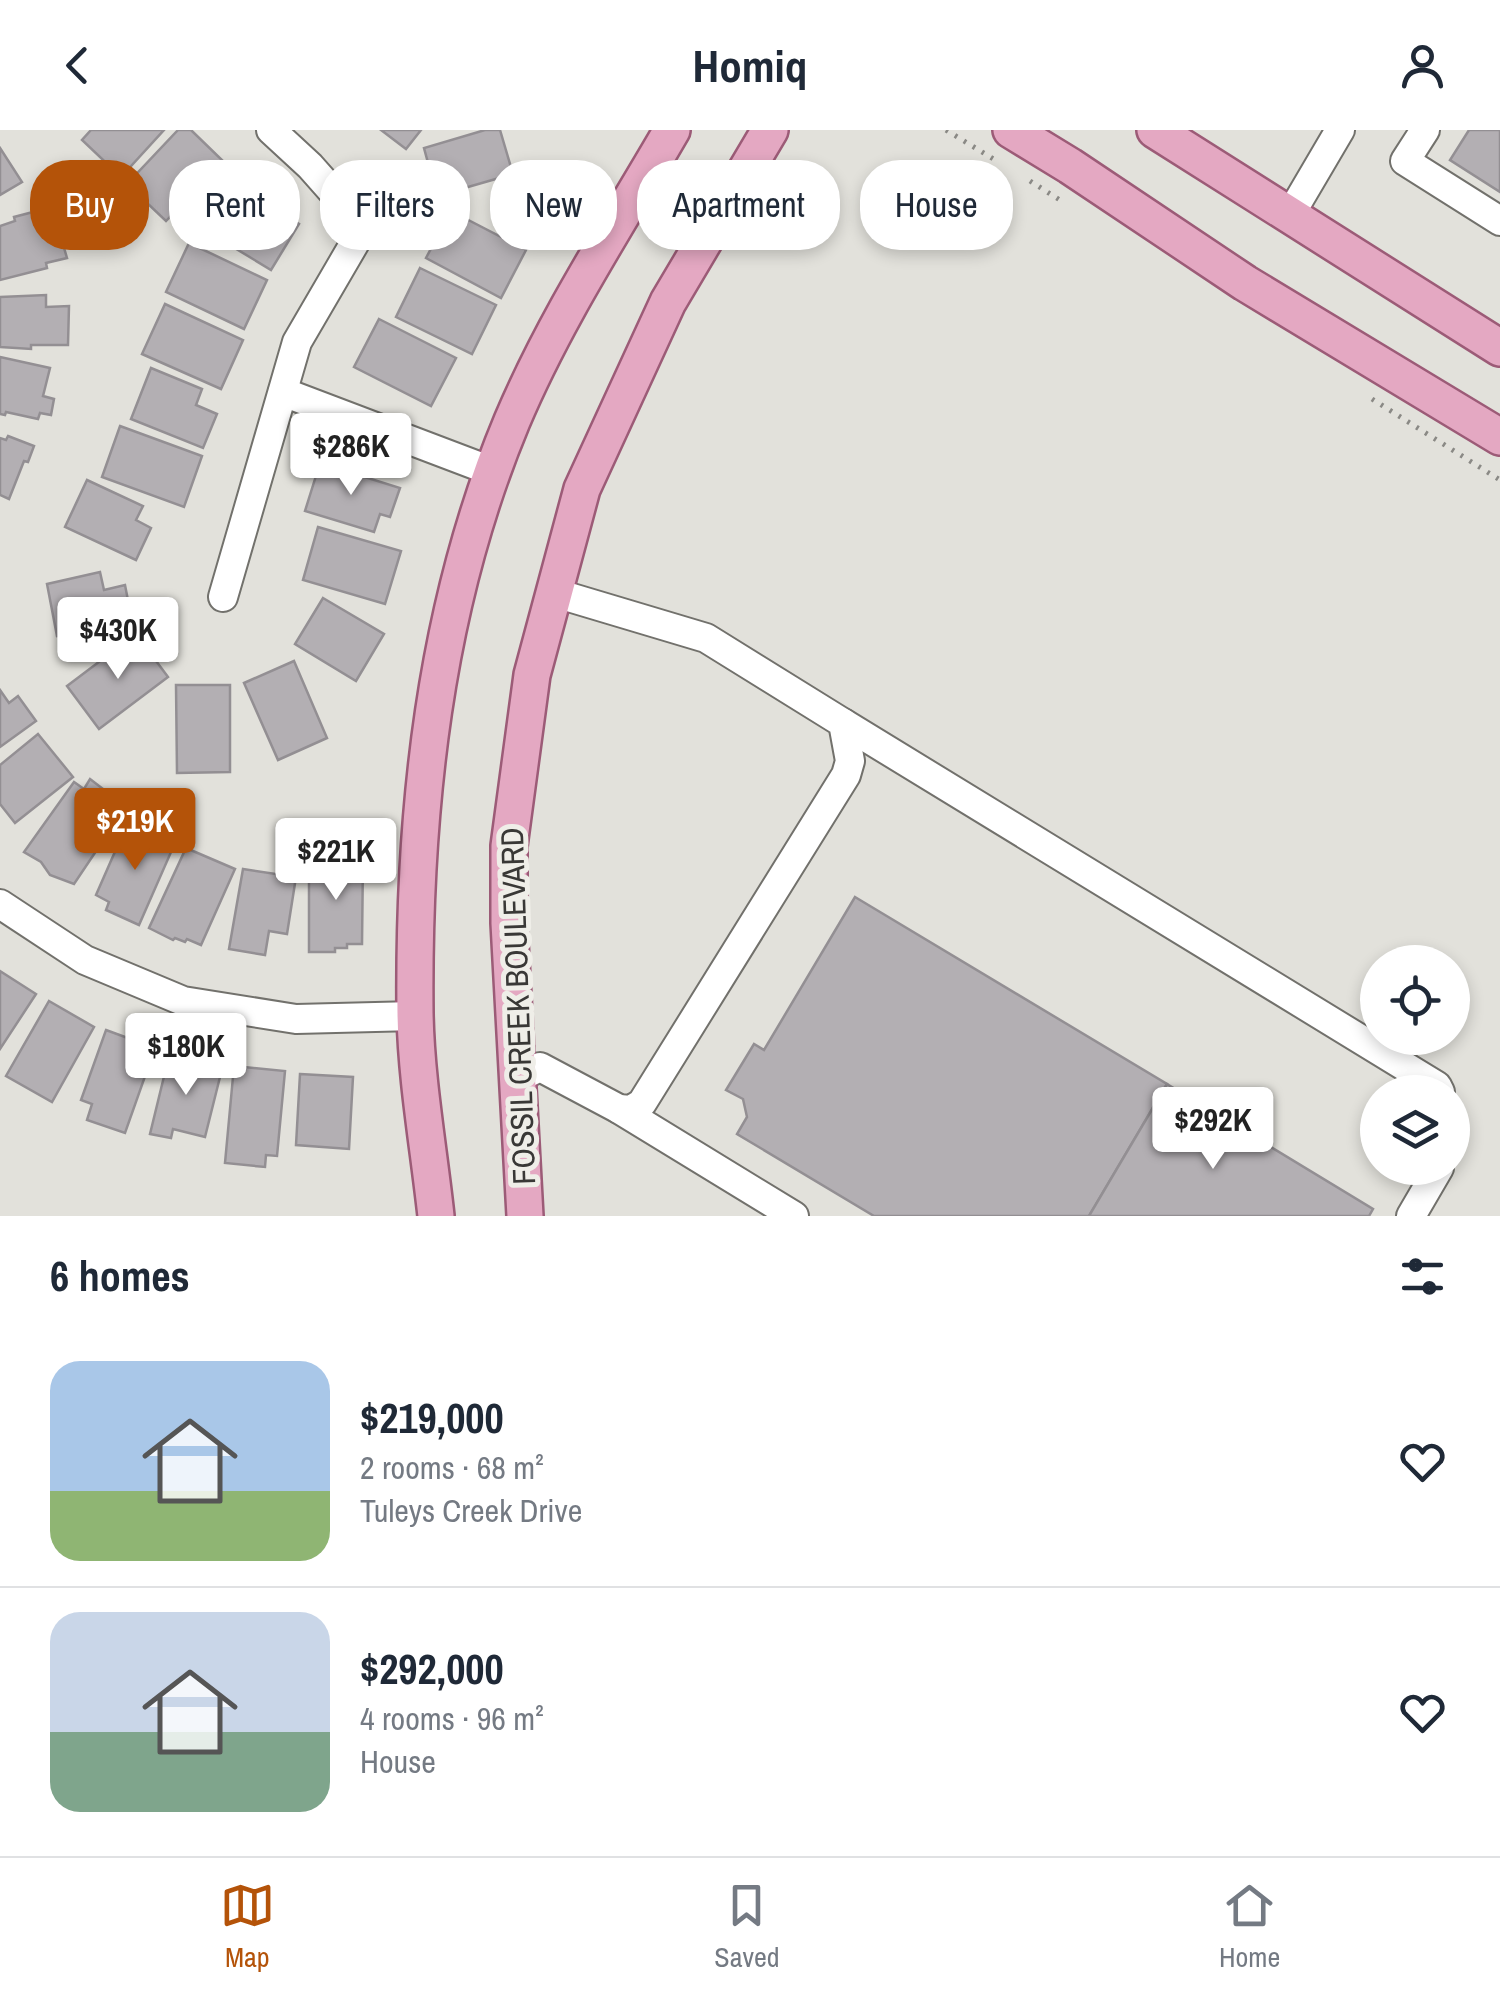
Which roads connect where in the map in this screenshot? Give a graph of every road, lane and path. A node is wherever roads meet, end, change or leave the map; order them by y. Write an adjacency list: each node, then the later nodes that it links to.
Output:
1 (271, 130): 11 (street)
2 (672, 130): 13 (main road)
3 (770, 130): 14 (main road, FOSSIL CREEK BOULEVARD)
4 (1011, 130): 12 (main road)
5 (1155, 130): 8 (main road)
6 (1340, 130): 8 (street)
7 (1426, 130): 9 (street)
8 (1290, 215): 10 (main road)
9 (1500, 220)
10 (1500, 348)
11 (283, 392): 13 (street); 15 (street)
12 (1494, 429)
13 (494, 472): 18 (main road)
14 (552, 592): 16 (street); 20 (main road, FOSSIL CREEK BOULEVARD)
15 (223, 597)
16 (843, 724): 19 (street); 21 (street)
17 (0, 904): 18 (street)
18 (415, 1016): 23 (main road)
19 (1419, 1075)
20 (518, 1078): 21 (street); 24 (main road, FOSSIL CREEK BOULEVARD)
21 (619, 1110): 25 (street)
22 (1429, 1185): 26 (street)
23 (436, 1216)
24 (524, 1216)
25 (794, 1216)
26 (1411, 1216)

